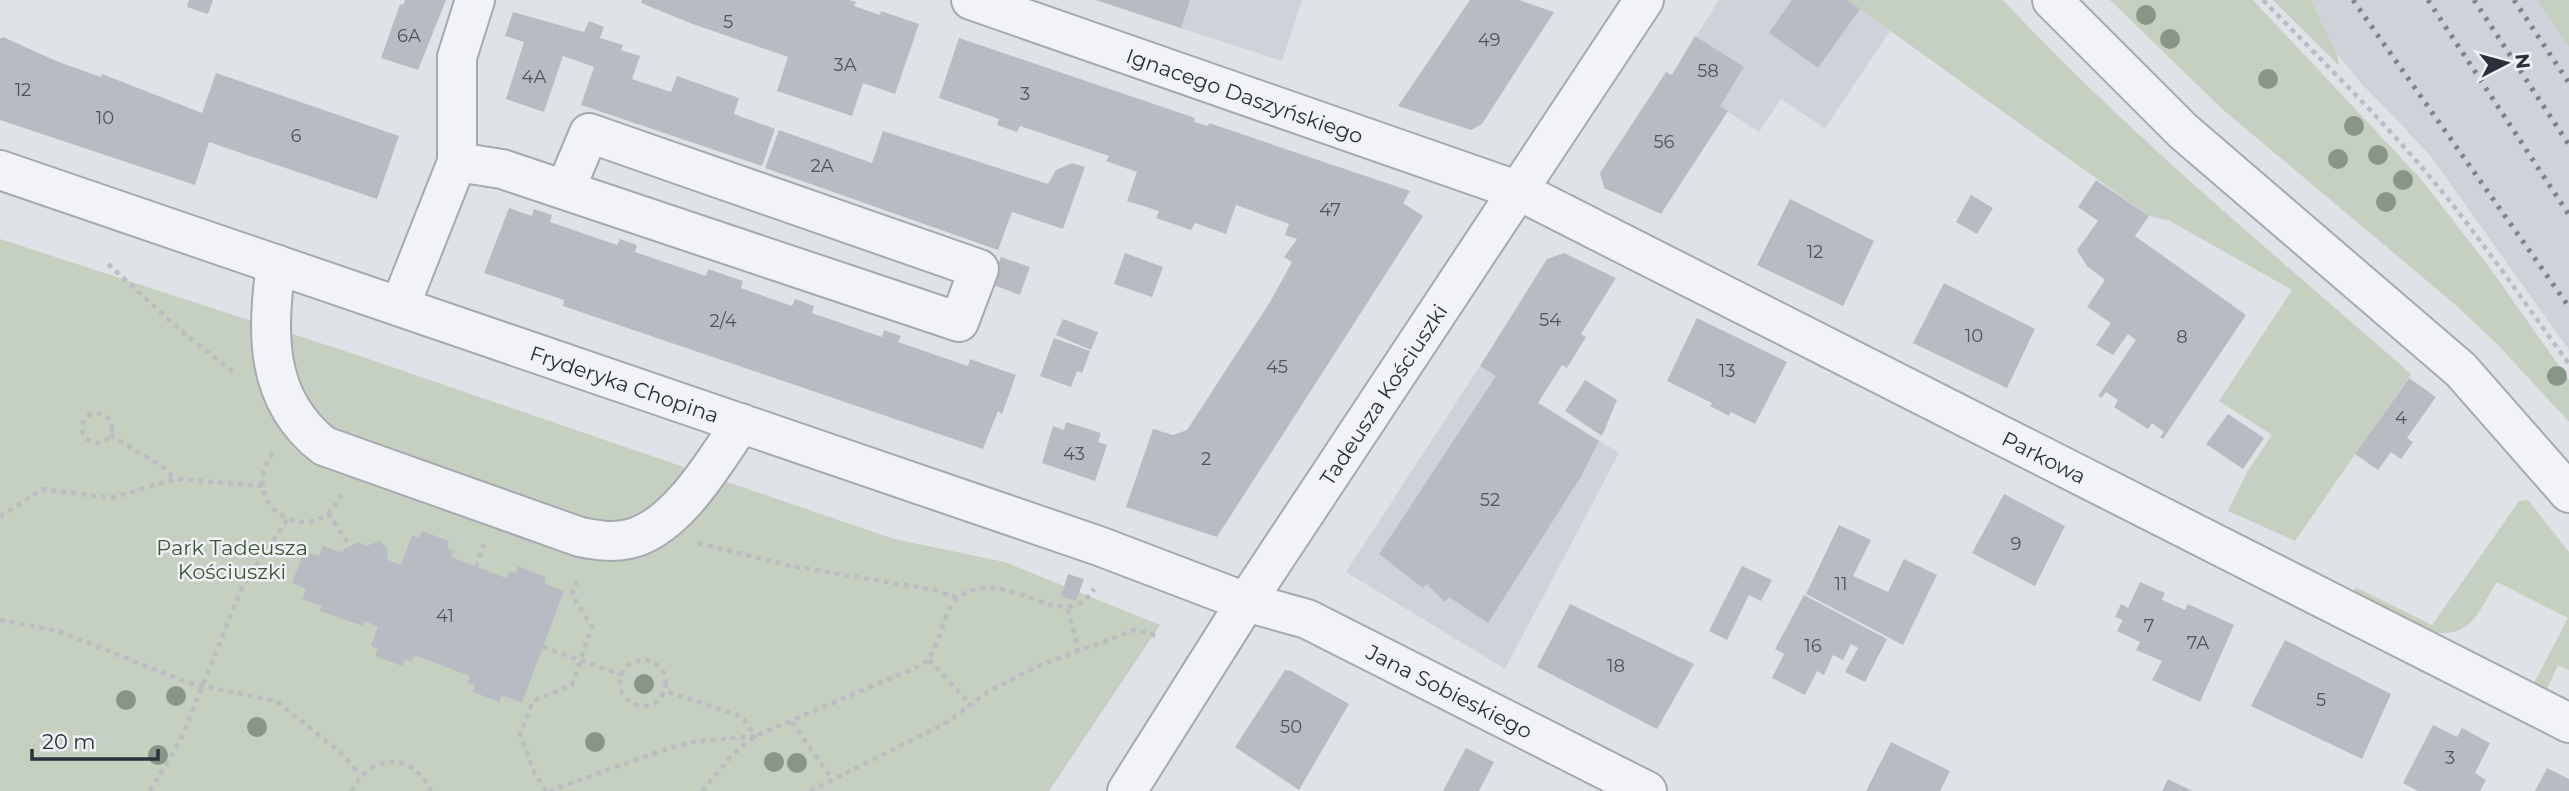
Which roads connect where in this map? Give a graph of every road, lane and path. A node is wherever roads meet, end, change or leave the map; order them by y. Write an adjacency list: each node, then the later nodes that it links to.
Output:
1 (475, 0): 6 (street)
2 (971, 0): 9 (street, Ignacego Daszyńskiego)
3 (1644, 0): 9 (street, Tadeusza Kościuszki)
4 (2052, 0): 21 (street)
5 (2263, 0): 13 (path)
6 (457, 162): 8 (street); 12 (street)
7 (0, 170): 11 (street, Fryderyka Chopina)
8 (565, 190): 8 (street)
9 (1519, 191): 32 (street, Tadeusza Kościuszki); 45 (street, Parkowa)
10 (108, 264): 14 (path)
11 (276, 264): 12 (street, Fryderyka Chopina); 14 (street)
12 (400, 306): 15 (street, Fryderyka Chopina)
13 (2569, 364)
14 (276, 378): 16 (street)
15 (741, 423): 25 (street); 32 (street, Fryderyka Chopina)
16 (302, 426): 18 (street); 20 (path)
17 (110, 435): 17 (path); 19 (path)
18 (354, 456): 22 (path); 26 (street)
19 (175, 480): 20 (path); 23 (path)
20 (262, 486): 24 (path)
21 (2569, 493)
22 (328, 513): 24 (path); 27 (path)
23 (0, 517)
24 (287, 520): 41 (path)
25 (655, 527): 26 (street); 31 (path)
26 (580, 537): 39 (path)
27 (350, 546)
28 (482, 548): 29 (path)
29 (476, 566)
30 (1099, 582): 33 (path)
31 (957, 598): 33 (path); 38 (path)
32 (1246, 601): 55 (street, Tadeusza Kościuszki); 56 (street, Jana Sobieskiego)
33 (1068, 609): 37 (path)
34 (0, 620): 41 (path)
35 (1158, 636): 37 (path)
36 (543, 647): 39 (path)
37 (1078, 649): 43 (path)
38 (929, 660): 43 (path); 44 (path)
39 (580, 661): 40 (path); 52 (path)
40 (622, 675): 42 (path); 42 (path)
41 (201, 686): 47 (path); 49 (path)
42 (665, 691): 46 (path)
43 (970, 704): 48 (path)
44 (792, 722): 46 (path); 48 (path)
45 (2569, 723)
46 (755, 736): 52 (path); 53 (path)
47 (360, 774): 50 (path); 51 (path)
48 (832, 779): 54 (path)
49 (150, 791)
50 (351, 791)
51 (431, 791)
52 (548, 791)
53 (702, 791)
54 (810, 791)
55 (1127, 791)
56 (1647, 791)

